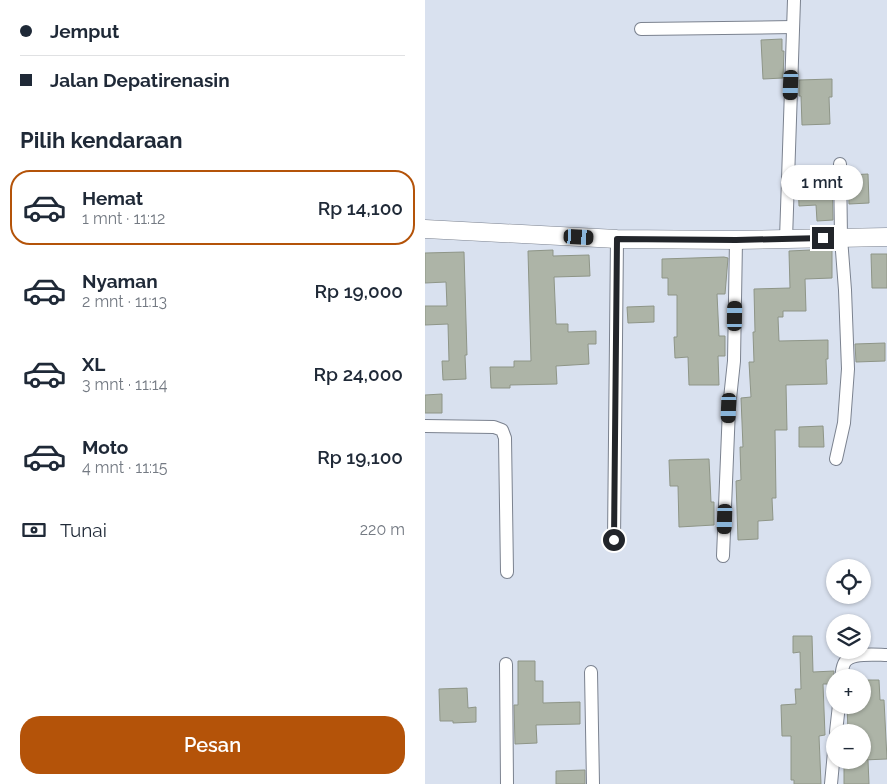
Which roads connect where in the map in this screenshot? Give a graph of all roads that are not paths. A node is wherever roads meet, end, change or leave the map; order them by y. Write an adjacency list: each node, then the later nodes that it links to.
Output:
1 (794, 0): 2 (street)
2 (793, 28): 3 (street); 9 (street)
3 (641, 29)
4 (840, 164): 7 (street)
5 (425, 229): 8 (street)
6 (887, 237): 7 (street)
7 (841, 238): 9 (street); 12 (street)
8 (617, 239): 10 (street); 13 (street)
9 (786, 239): 10 (street)
10 (736, 240): 14 (street)
11 (425, 426): 15 (street)
12 (835, 459)
13 (614, 540)
14 (723, 556)
15 (507, 572)
16 (887, 655): 18 (street)
17 (506, 664): 21 (street)
18 (843, 669)
19 (591, 672): 22 (street)
20 (832, 769): 23 (street)
21 (507, 784)
22 (593, 784)
23 (831, 784)

